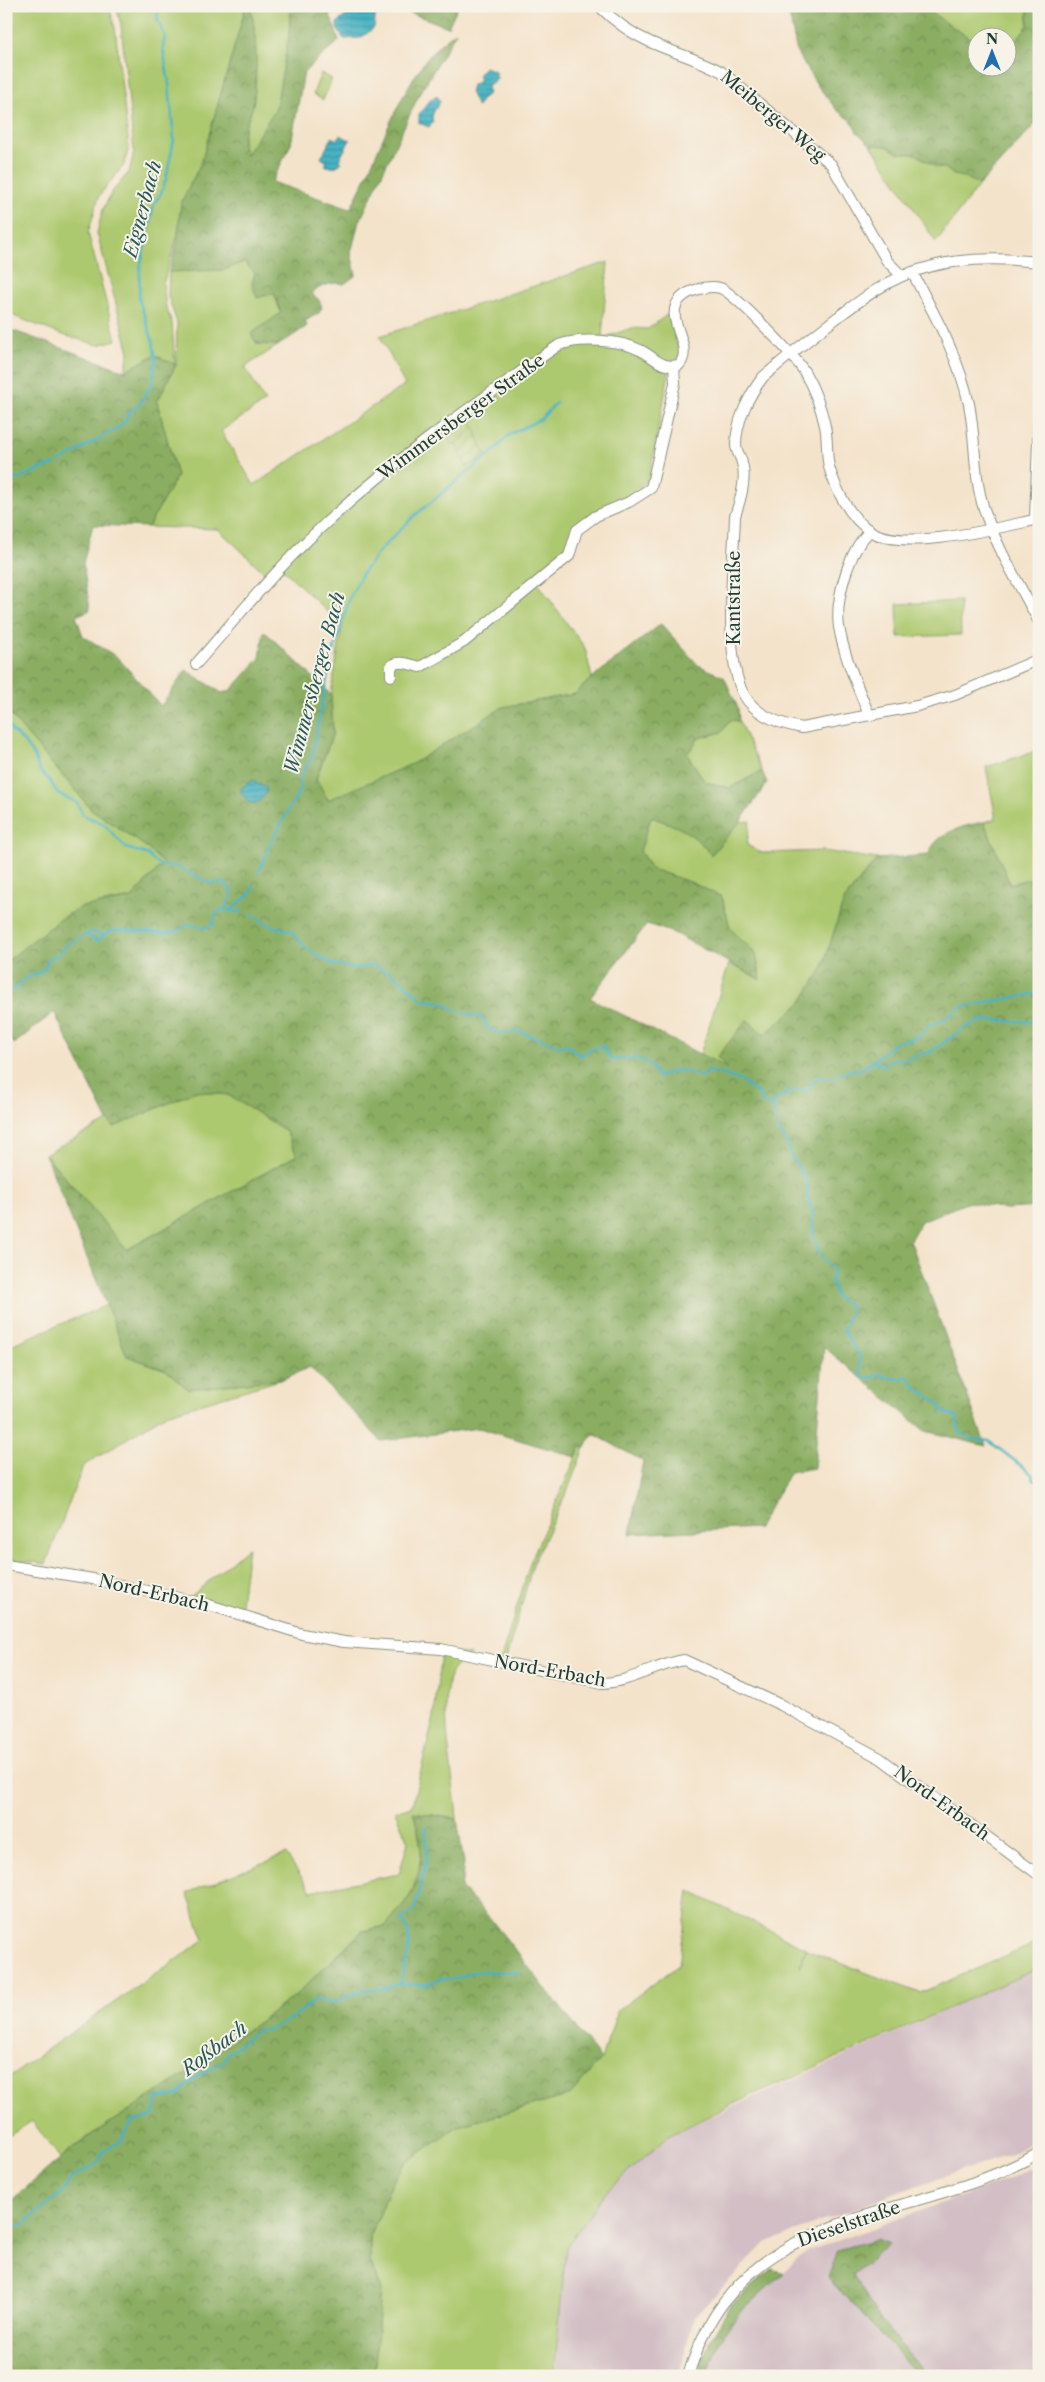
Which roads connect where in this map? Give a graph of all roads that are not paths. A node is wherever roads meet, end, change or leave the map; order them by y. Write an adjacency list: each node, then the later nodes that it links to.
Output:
1 (599, 6): 4 (street, Meiberger Weg)
2 (1039, 262): 3 (street)
3 (912, 272): 4 (street); 9 (street)
4 (902, 276): 5 (street)
5 (790, 354): 6 (street); 10 (street); 15 (street, Kantstraße)
6 (674, 366): 13 (street, Wimmersberger Straße); 14 (street)
7 (1039, 416): 8 (street)
8 (1037, 519): 9 (street)
9 (991, 529): 10 (street); 11 (street)
10 (870, 531): 15 (street)
11 (1039, 622)
12 (1039, 660): 15 (street, Kantstraße)
13 (196, 664)
14 (391, 676)
15 (869, 715)
16 (6, 1565): 17 (street, Nord-Erbach)
17 (1039, 1875)
18 (1039, 2153): 19 (street, Dieselstraße)
19 (688, 2376)

